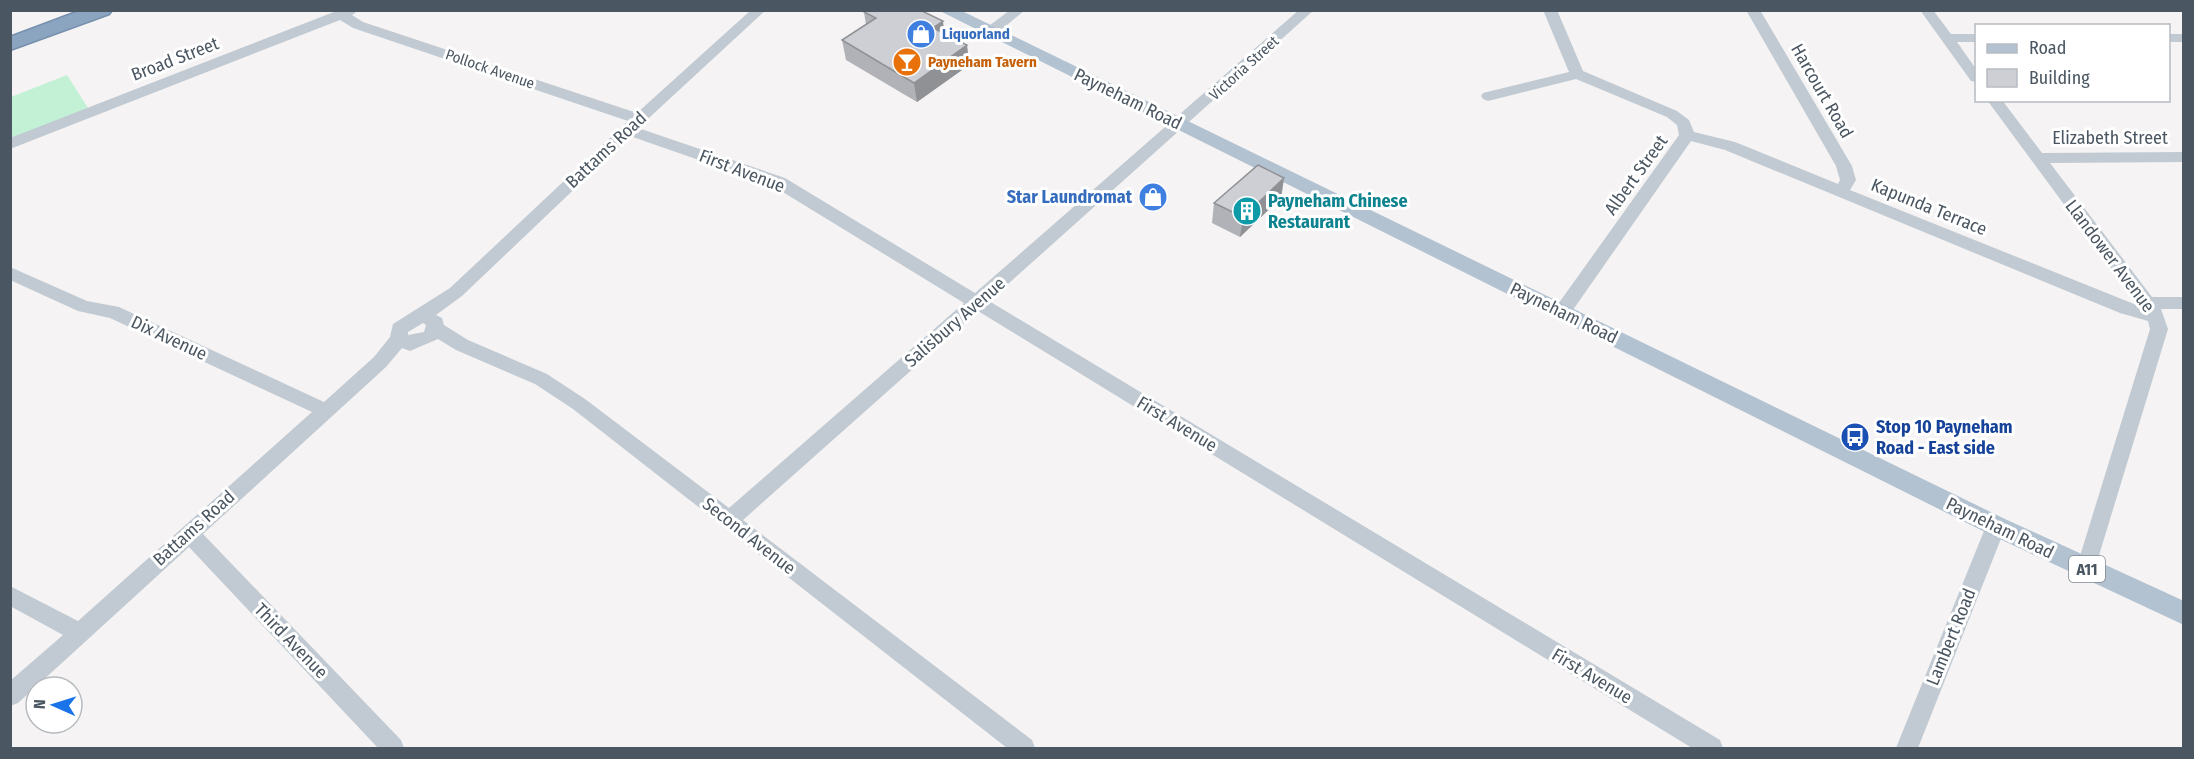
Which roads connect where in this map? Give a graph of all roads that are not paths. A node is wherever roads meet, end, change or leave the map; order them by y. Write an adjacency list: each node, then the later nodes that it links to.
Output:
1 (63, 10): 11 (highway)
2 (102, 10): 15 (highway)
3 (760, 10): 20 (street, Battams Road)
4 (946, 10): 12 (main road, Payneham Road / A11)
5 (1019, 10): 12 (street)
6 (1308, 10): 21 (street, Victoria Street)
7 (1550, 10): 16 (street)
8 (1753, 10): 26 (street, Harcourt Road)
9 (1926, 10): 13 (street)
10 (348, 13): 20 (street, Pollock Avenue); 23 (street, Broad Street)
11 (10, 29)
12 (990, 32): 21 (main road, Payneham Road / A11)
13 (1947, 38): 14 (street); 17 (street)
14 (1975, 38)
15 (10, 44)
16 (1577, 74): 18 (street); 22 (street, Albert Street)
17 (1975, 75)
18 (1488, 96)
19 (1995, 102): 25 (street, Llandower Avenue)
20 (633, 124): 28 (street, First Avenue); 32 (street, Battams Road)
21 (1181, 125): 28 (street, Salisbury Avenue); 31 (main road, Payneham Road / A11)
22 (1687, 135): 26 (street, Kapunda Terrace); 31 (street, Albert Street)
23 (10, 144)
24 (2184, 157): 25 (street, Elizabeth Street)
25 (2037, 158): 30 (street, Llandower Avenue)
26 (1841, 192): 30 (street, Kapunda Terrace)
27 (10, 273): 35 (street, Dix Avenue)
28 (977, 303): 36 (street, Salisbury Avenue); 46 (street, First Avenue)
29 (2184, 303): 30 (street, Kapunda Terrace)
30 (2151, 310): 39 (street, Llandower Avenue)
31 (1562, 312): 37 (main road, Payneham Road / A11)
32 (431, 323): 33 (street); 33 (street); 34 (street, Second Avenue)
33 (411, 342): 34 (street, Second Avenue); 35 (street, Battams Road)
34 (462, 345): 36 (street, Second Avenue)
35 (324, 410): 38 (street, Battams Road)
36 (729, 520): 45 (street, Second Avenue)
37 (1996, 526): 39 (main road, Payneham Road / A11); 47 (street, Lambert Road)
38 (189, 533): 42 (street, Battams Road); 44 (street, Third Avenue)
39 (2086, 569): 41 (main road, Payneham Road / A11)
40 (10, 595): 42 (street)
41 (2184, 614)
42 (79, 633): 43 (street, Battams Road)
43 (10, 696)
44 (393, 748)
45 (1024, 748)
46 (1712, 748)
47 (1907, 748)

